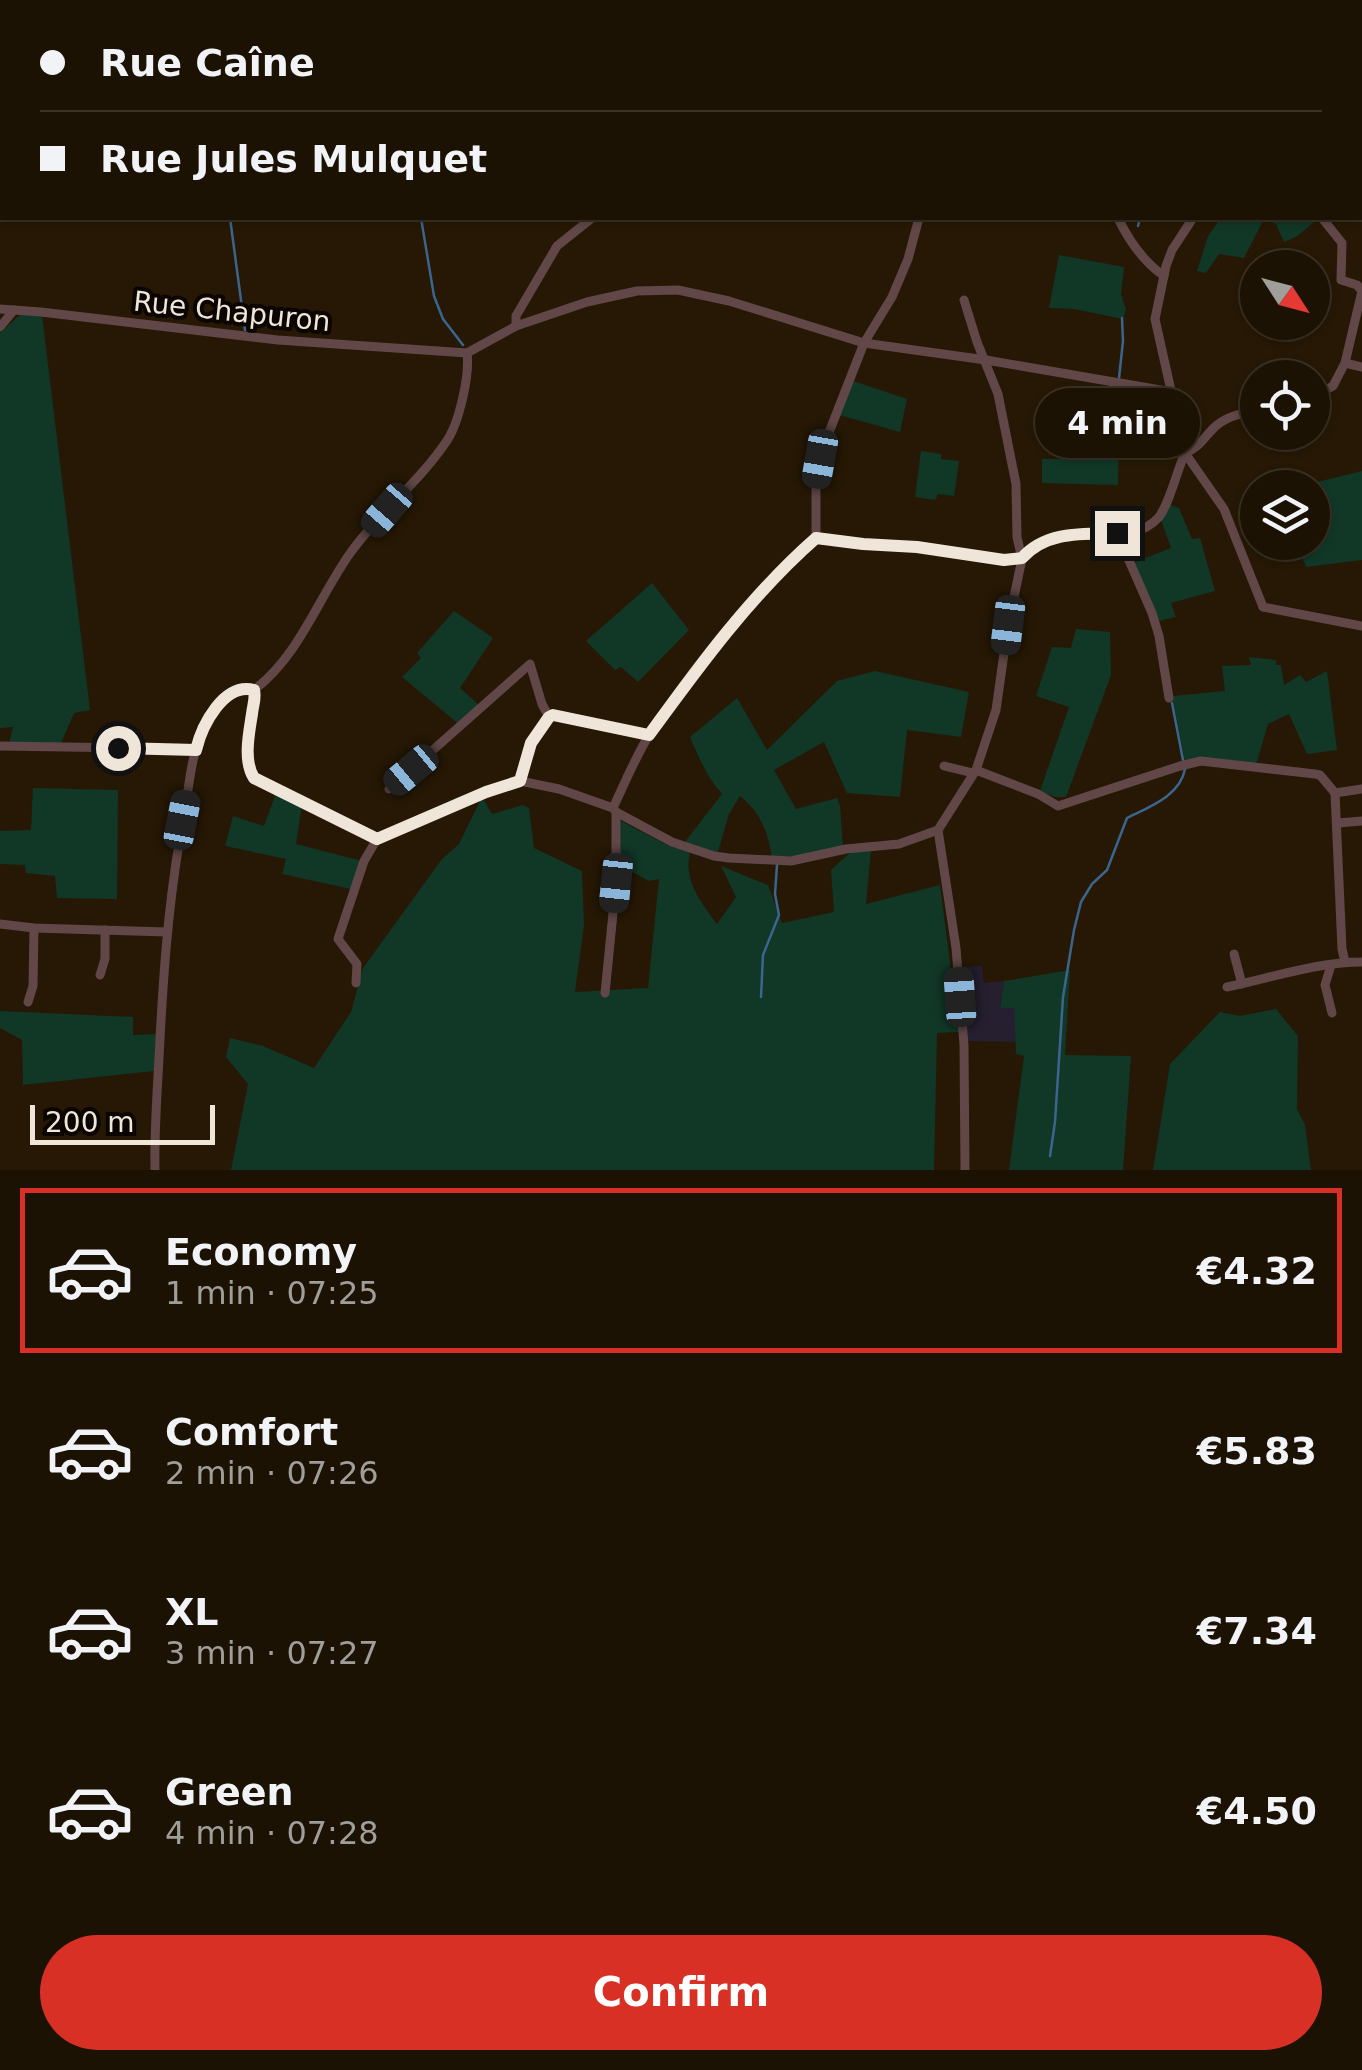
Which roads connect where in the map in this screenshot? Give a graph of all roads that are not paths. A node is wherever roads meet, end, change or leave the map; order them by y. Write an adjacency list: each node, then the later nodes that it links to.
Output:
1 (590, 220): 10 (street)
2 (918, 220): 12 (street)
3 (1119, 220): 6 (street)
4 (1193, 220): 6 (street)
5 (1324, 220): 15 (street)
6 (1164, 276): 18 (street)
7 (964, 300): 14 (street)
8 (0, 309): 9 (street, Rue Chapuron)
9 (14, 310): 11 (street); 13 (street, Rue Chapuron)
10 (516, 326): 12 (street); 13 (street)
11 (0, 327)
12 (864, 343): 14 (street); 22 (street)
13 (467, 353): 25 (street)
14 (986, 360): 18 (street); 23 (street)
15 (1345, 363): 16 (street); 17 (street)
16 (1362, 367)
17 (1330, 388)
18 (1172, 392): 20 (street)
19 (1240, 414): 20 (street)
20 (1185, 453): 21 (street); 24 (street)
21 (1117, 533): 23 (street); 26 (street)
22 (816, 538): 23 (street); 28 (street)
23 (1022, 558): 32 (street)
24 (1362, 626)
25 (254, 690): 30 (street); 41 (street)
26 (1169, 698)
27 (549, 717): 28 (street); 33 (street); 34 (street)
28 (649, 735): 37 (street)
29 (0, 746): 30 (street)
30 (196, 750): 45 (street)
31 (944, 766): 32 (street)
32 (975, 771): 36 (street); 40 (street)
33 (520, 781): 37 (street); 41 (street)
34 (388, 789)
35 (1362, 789): 36 (street)
36 (1336, 792): 39 (street)
37 (614, 810): 40 (street); 54 (street)
38 (1362, 822): 39 (street)
39 (1338, 823): 47 (street)
40 (938, 830): 58 (street)
41 (377, 839): 51 (street)
42 (0, 924): 43 (street)
43 (34, 928): 44 (street); 55 (street)
44 (105, 930): 45 (street); 50 (street)
45 (167, 932): 57 (street)
46 (1234, 954): 52 (street)
47 (1346, 962): 48 (street); 49 (street)
48 (1362, 962)
49 (1332, 965): 52 (street); 56 (street)
50 (100, 975)
51 (356, 982)
52 (1242, 984): 53 (street)
53 (1227, 987)
54 (605, 993)
55 (28, 1002)
56 (1332, 1013)
57 (155, 1170)
58 (965, 1170)

